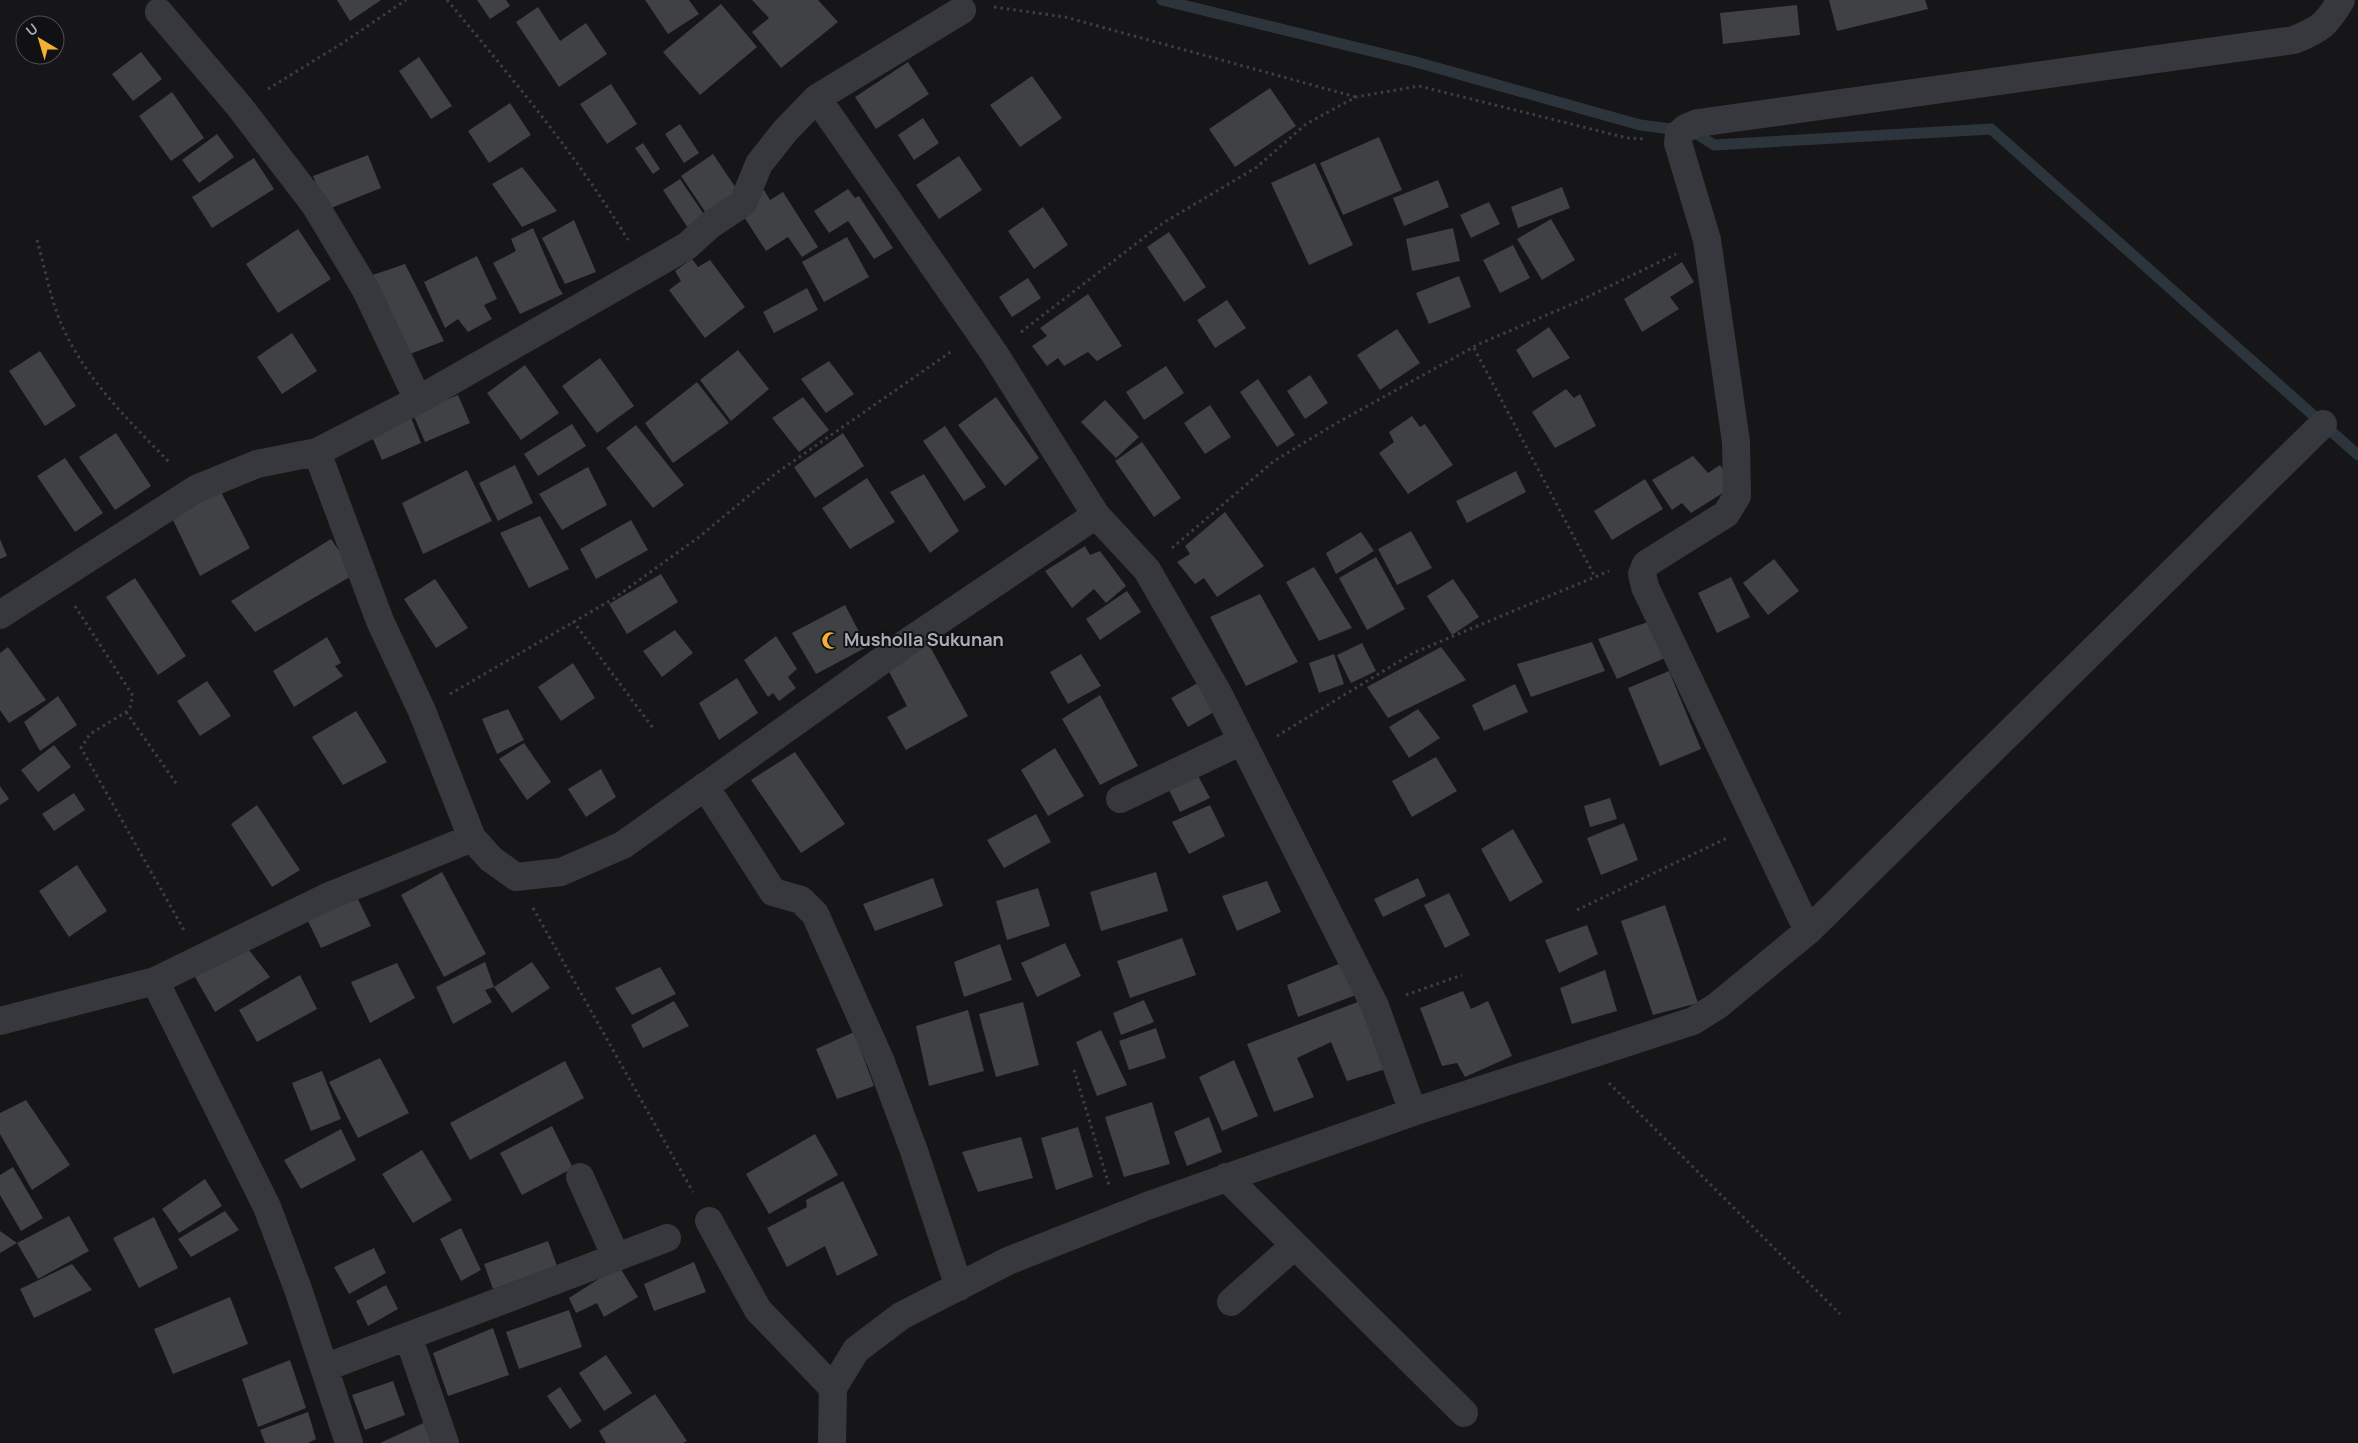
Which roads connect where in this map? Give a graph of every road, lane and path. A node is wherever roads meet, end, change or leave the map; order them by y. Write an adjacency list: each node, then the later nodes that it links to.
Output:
1 (406, 0): 8 (path)
2 (446, 0): 12 (path)
3 (2341, 0): 9 (street)
4 (962, 10): 6 (path); 7 (street)
5 (159, 12): 8 (street)
6 (1356, 97): 9 (path); 13 (path)
7 (817, 98): 12 (street); 13 (street)
8 (239, 106): 15 (street)
9 (1681, 135): 11 (street)
10 (37, 240): 18 (path)
11 (1706, 240): 14 (path); 20 (street)
12 (646, 271): 15 (street)
13 (987, 342): 19 (street); 25 (path)
14 (1474, 348): 21 (path); 22 (path)
15 (418, 400): 17 (street)
16 (2322, 424): 37 (street)
17 (317, 452): 18 (street); 26 (street)
18 (196, 489): 23 (street)
19 (1096, 515): 21 (street); 31 (street)
20 (1646, 564): 22 (path); 33 (street)
21 (1147, 570): 29 (street)
22 (1595, 577): 29 (path)
23 (58, 578): 24 (street); 27 (path)
24 (0, 615)
25 (573, 621): 26 (path); 28 (path)
26 (422, 711): 34 (street)
27 (126, 712): 30 (path); 38 (path)
28 (653, 728)
29 (1245, 747): 32 (street); 41 (street)
30 (178, 786)
31 (705, 786): 35 (street); 53 (street)
32 (1120, 799)
33 (1757, 824): 36 (path); 37 (street)
34 (472, 838): 35 (street); 38 (street)
35 (516, 877): 49 (path)
36 (1577, 910)
37 (1808, 930): 43 (street)
38 (200, 959): 40 (street)
39 (1462, 976): 41 (path)
40 (155, 981): 42 (street); 57 (street)
41 (1375, 1006): 45 (street)
42 (0, 1022)
43 (1582, 1056): 45 (street); 55 (path)
44 (1074, 1070): 48 (path)
45 (1413, 1112): 47 (street)
46 (580, 1177): 52 (street)
47 (1226, 1177): 48 (street); 51 (street)
48 (1118, 1217): 53 (street)
49 (709, 1222): 58 (street)
50 (667, 1238): 52 (street)
51 (1294, 1246): 54 (street); 59 (street)
52 (616, 1257): 56 (street)
53 (959, 1287): 58 (street)
54 (1231, 1302)
55 (1840, 1314)
56 (408, 1336): 57 (street); 61 (street)
57 (324, 1368): 60 (street)
58 (833, 1388): 62 (street)
59 (1464, 1413)
60 (349, 1443)
61 (445, 1443)
62 (832, 1443)

